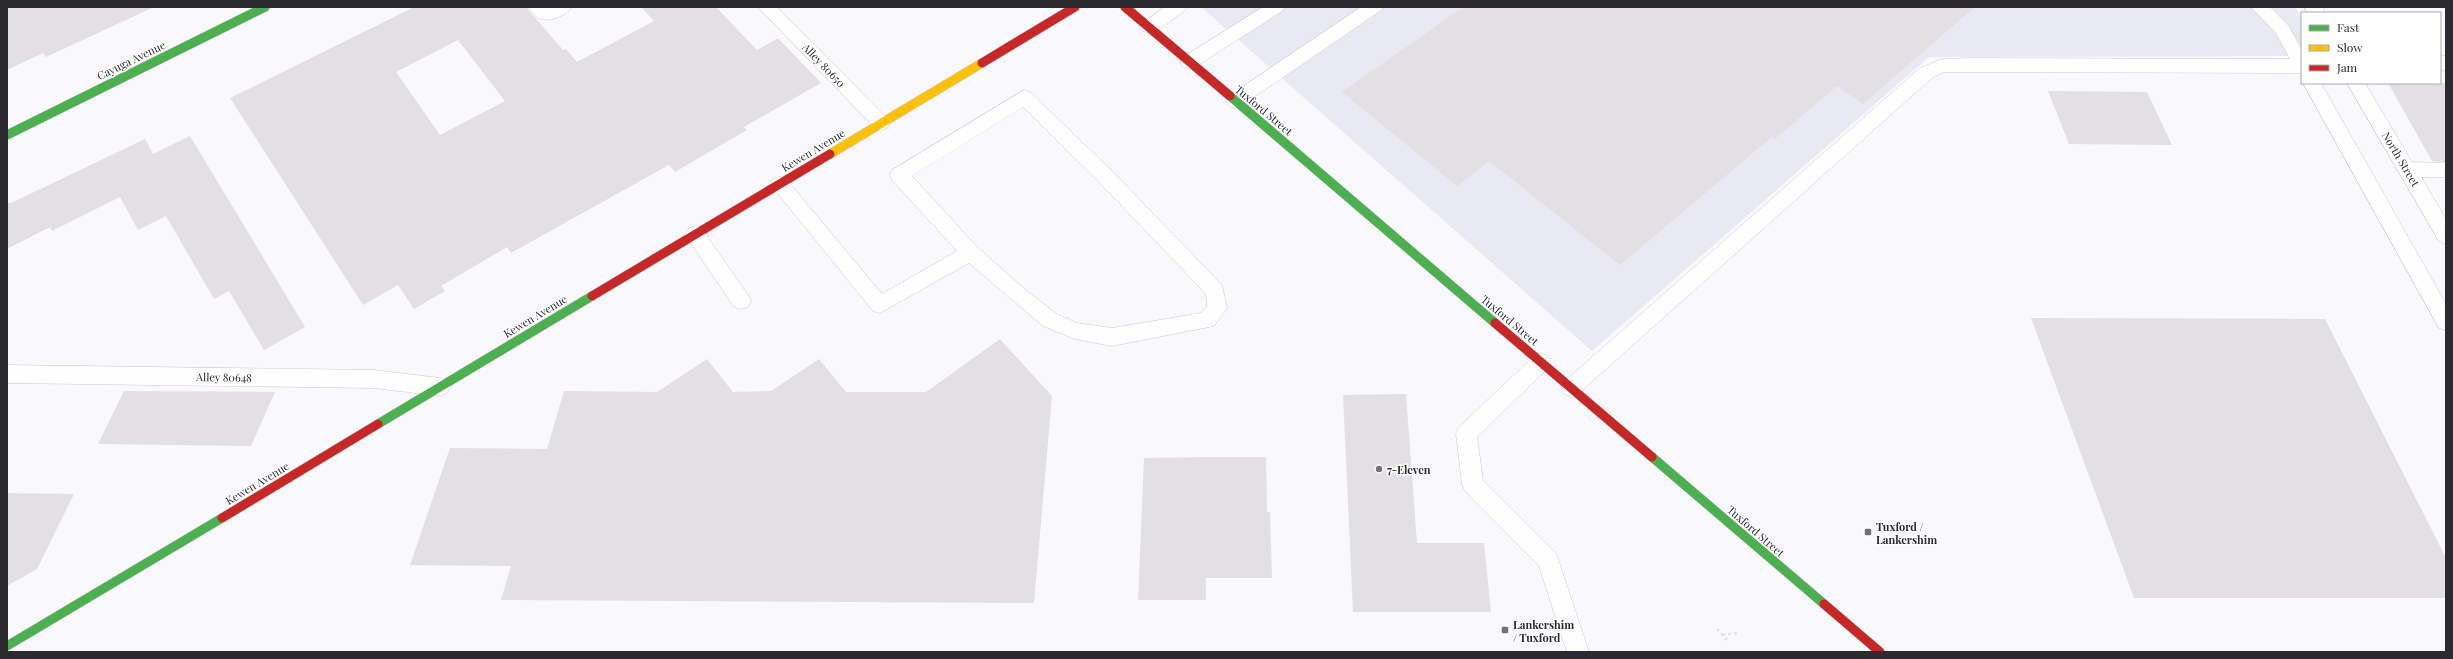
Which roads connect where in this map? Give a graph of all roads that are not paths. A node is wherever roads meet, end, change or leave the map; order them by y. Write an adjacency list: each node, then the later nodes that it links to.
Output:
1 (265, 7): 19 (street, Cayuga Avenue)
2 (538, 7): 3 (lane)
3 (563, 7)
4 (767, 7): 18 (lane, Alley 80650)
5 (1075, 7): 18 (street, Kewen Avenue)
6 (1125, 7): 11 (street, Tuxford Street)
7 (1178, 7): 11 (lane)
8 (1276, 7): 12 (lane)
9 (1374, 7): 17 (lane)
10 (2260, 7): 13 (lane)
11 (1148, 27): 12 (street, Tuxford Street)
12 (1189, 62): 17 (street, Tuxford Street)
13 (2301, 64)
14 (2301, 66): 31 (lane)
15 (2313, 84): 27 (lane)
16 (2357, 84): 20 (lane, North Street)
17 (1235, 101): 28 (street, Tuxford Street)
18 (881, 123): 22 (street, Kewen Avenue)
19 (7, 135)
20 (2407, 169): 21 (lane); 24 (lane, North Street)
21 (2446, 170)
22 (779, 184): 23 (street, Kewen Avenue); 25 (lane)
23 (696, 234): 26 (lane); 30 (street, Kewen Avenue)
24 (2446, 236)
25 (970, 253): 25 (lane)
26 (741, 301)
27 (2446, 322)
28 (1541, 362): 31 (street, Tuxford Street); 33 (lane)
29 (7, 374): 30 (lane, Alley 80648)
30 (440, 387): 32 (street, Kewen Avenue)
31 (1571, 388): 34 (street, Tuxford Street)
32 (7, 646)
33 (1578, 652)
34 (1880, 652)

